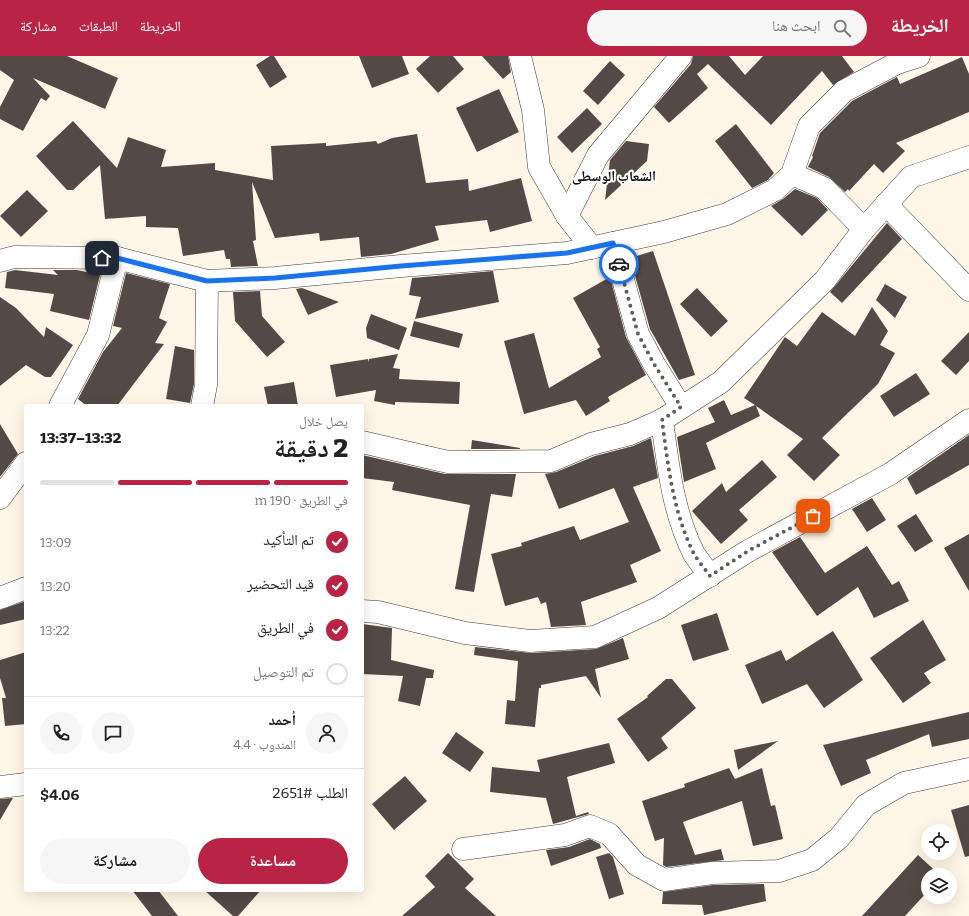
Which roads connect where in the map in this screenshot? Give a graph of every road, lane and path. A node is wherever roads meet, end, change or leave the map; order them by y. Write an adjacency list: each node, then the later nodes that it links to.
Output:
1 (520, 56): 7 (street)
2 (681, 56): 7 (street)
3 (919, 56): 5 (street)
4 (969, 157): 6 (street)
5 (792, 174): 8 (street); 9 (street)
6 (886, 204): 8 (street); 14 (street)
7 (567, 216): 10 (street)
8 (864, 229): 17 (street)
9 (613, 243): 10 (street); 17 (street)
10 (592, 248): 13 (street)
11 (117, 258): 12 (street); 13 (street); 15 (street)
12 (0, 261)
13 (207, 281): 16 (street)
14 (969, 290)
15 (61, 404)
16 (202, 404)
17 (681, 407): 18 (street)
18 (662, 420): 20 (street); 23 (street)
19 (969, 420): 23 (street)
20 (364, 442)
21 (24, 466): 22 (street)
22 (0, 498)
23 (710, 576): 26 (street)
24 (24, 589): 25 (street)
25 (0, 598)
26 (364, 611)
27 (969, 769): 30 (street)
28 (24, 784): 29 (street)
29 (0, 787)
30 (464, 849)

